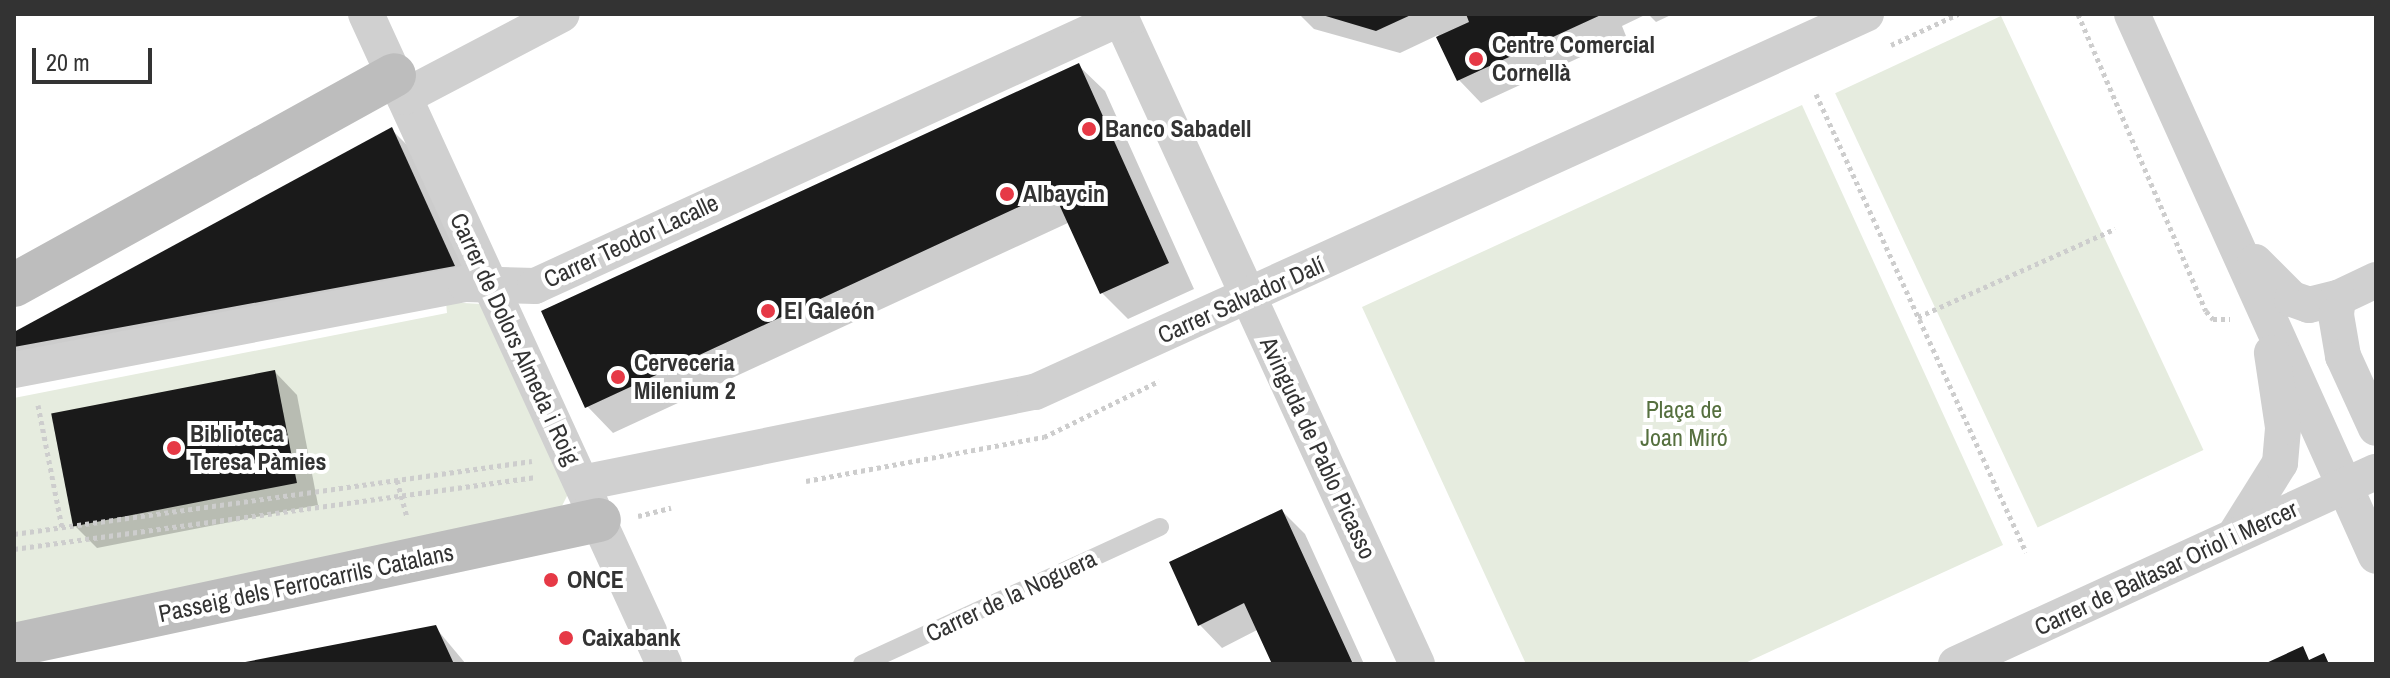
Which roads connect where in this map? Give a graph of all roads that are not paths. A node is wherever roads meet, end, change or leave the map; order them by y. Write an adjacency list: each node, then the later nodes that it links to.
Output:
1 (366, 14): 6 (street, Carrer de Dolors Almeda i Roig)
2 (562, 14): 6 (street)
3 (1866, 14): 11 (street, Carrer Salvador Dalí)
4 (2132, 14): 7 (street)
5 (1120, 16): 10 (street, Carrer Teodor Lacalle); 11 (street, Avinguda de Pablo Picasso)
6 (399, 86): 9 (street); 10 (street, Carrer de Dolors Almeda i Roig)
7 (2236, 239): 12 (street); 13 (street)
8 (2376, 280): 12 (street)
9 (14, 285)
10 (490, 285): 14 (street, Carrer Teodor Lacalle); 17 (street, Carrer de Dolors Almeda i Roig)
11 (1248, 297): 17 (street, Carrer Salvador Dalí); 24 (street, Avinguda de Pablo Picasso)
12 (2338, 298): 15 (street)
13 (2248, 312): 16 (street); 19 (street)
14 (14, 370)
15 (2376, 428)
16 (2360, 479): 19 (street, Carrer de Baltasar Oriol i Mercer); 20 (street)
17 (590, 502): 21 (street, Passeig dels Ferrocarrils Catalans); 22 (street, Carrer de Dolors Almeda i Roig)
18 (1160, 527): 23 (lane, Carrer de la Noguera)
19 (2234, 537): 25 (street, Carrer de Baltasar Oriol i Mercer)
20 (2376, 556)
21 (14, 645)
22 (664, 664)
23 (862, 664)
24 (1417, 664)
25 (1956, 664)

